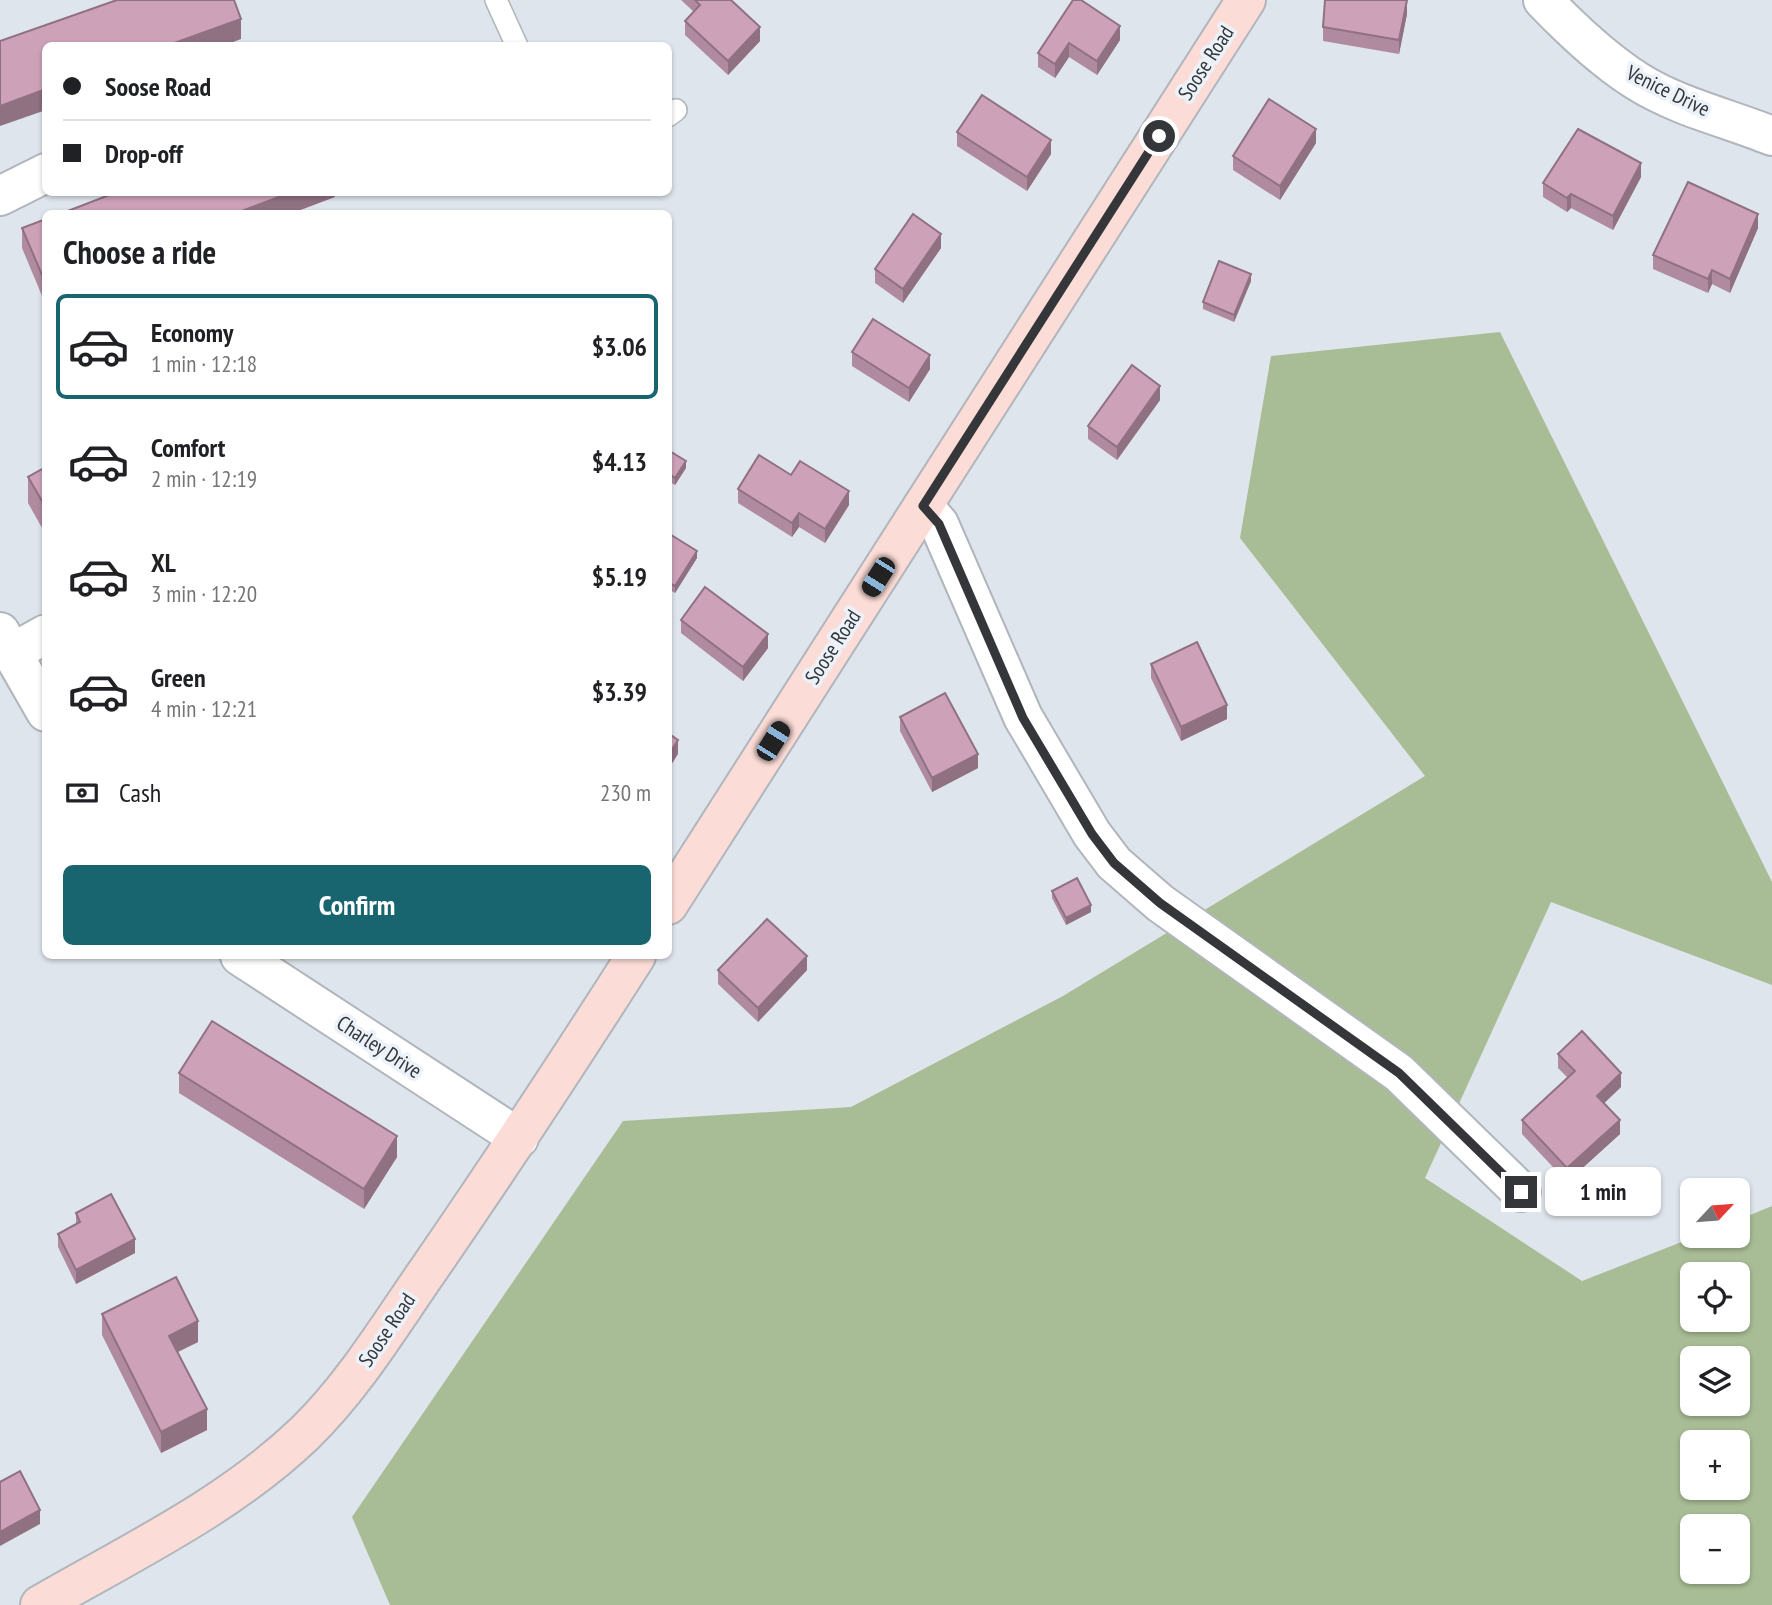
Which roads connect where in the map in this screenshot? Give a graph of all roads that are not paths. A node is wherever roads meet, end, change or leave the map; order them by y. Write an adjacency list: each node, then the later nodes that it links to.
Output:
1 (496, 0): 4 (lane)
2 (1246, 0): 8 (street, Soose Road)
3 (1543, 0): 5 (street, Venice Drive)
4 (515, 42)
5 (1772, 136)
6 (42, 175): 7 (street)
7 (0, 196)
8 (923, 506): 12 (street, Soose Road); 16 (street)
9 (42, 635): 10 (street)
10 (6, 643): 11 (street)
11 (42, 705)
12 (672, 899)
13 (245, 959): 15 (street, Charley Drive)
14 (634, 959): 15 (street, Soose Road)
15 (519, 1138): 17 (street, Soose Road)
16 (1521, 1192)
17 (40, 1605)

